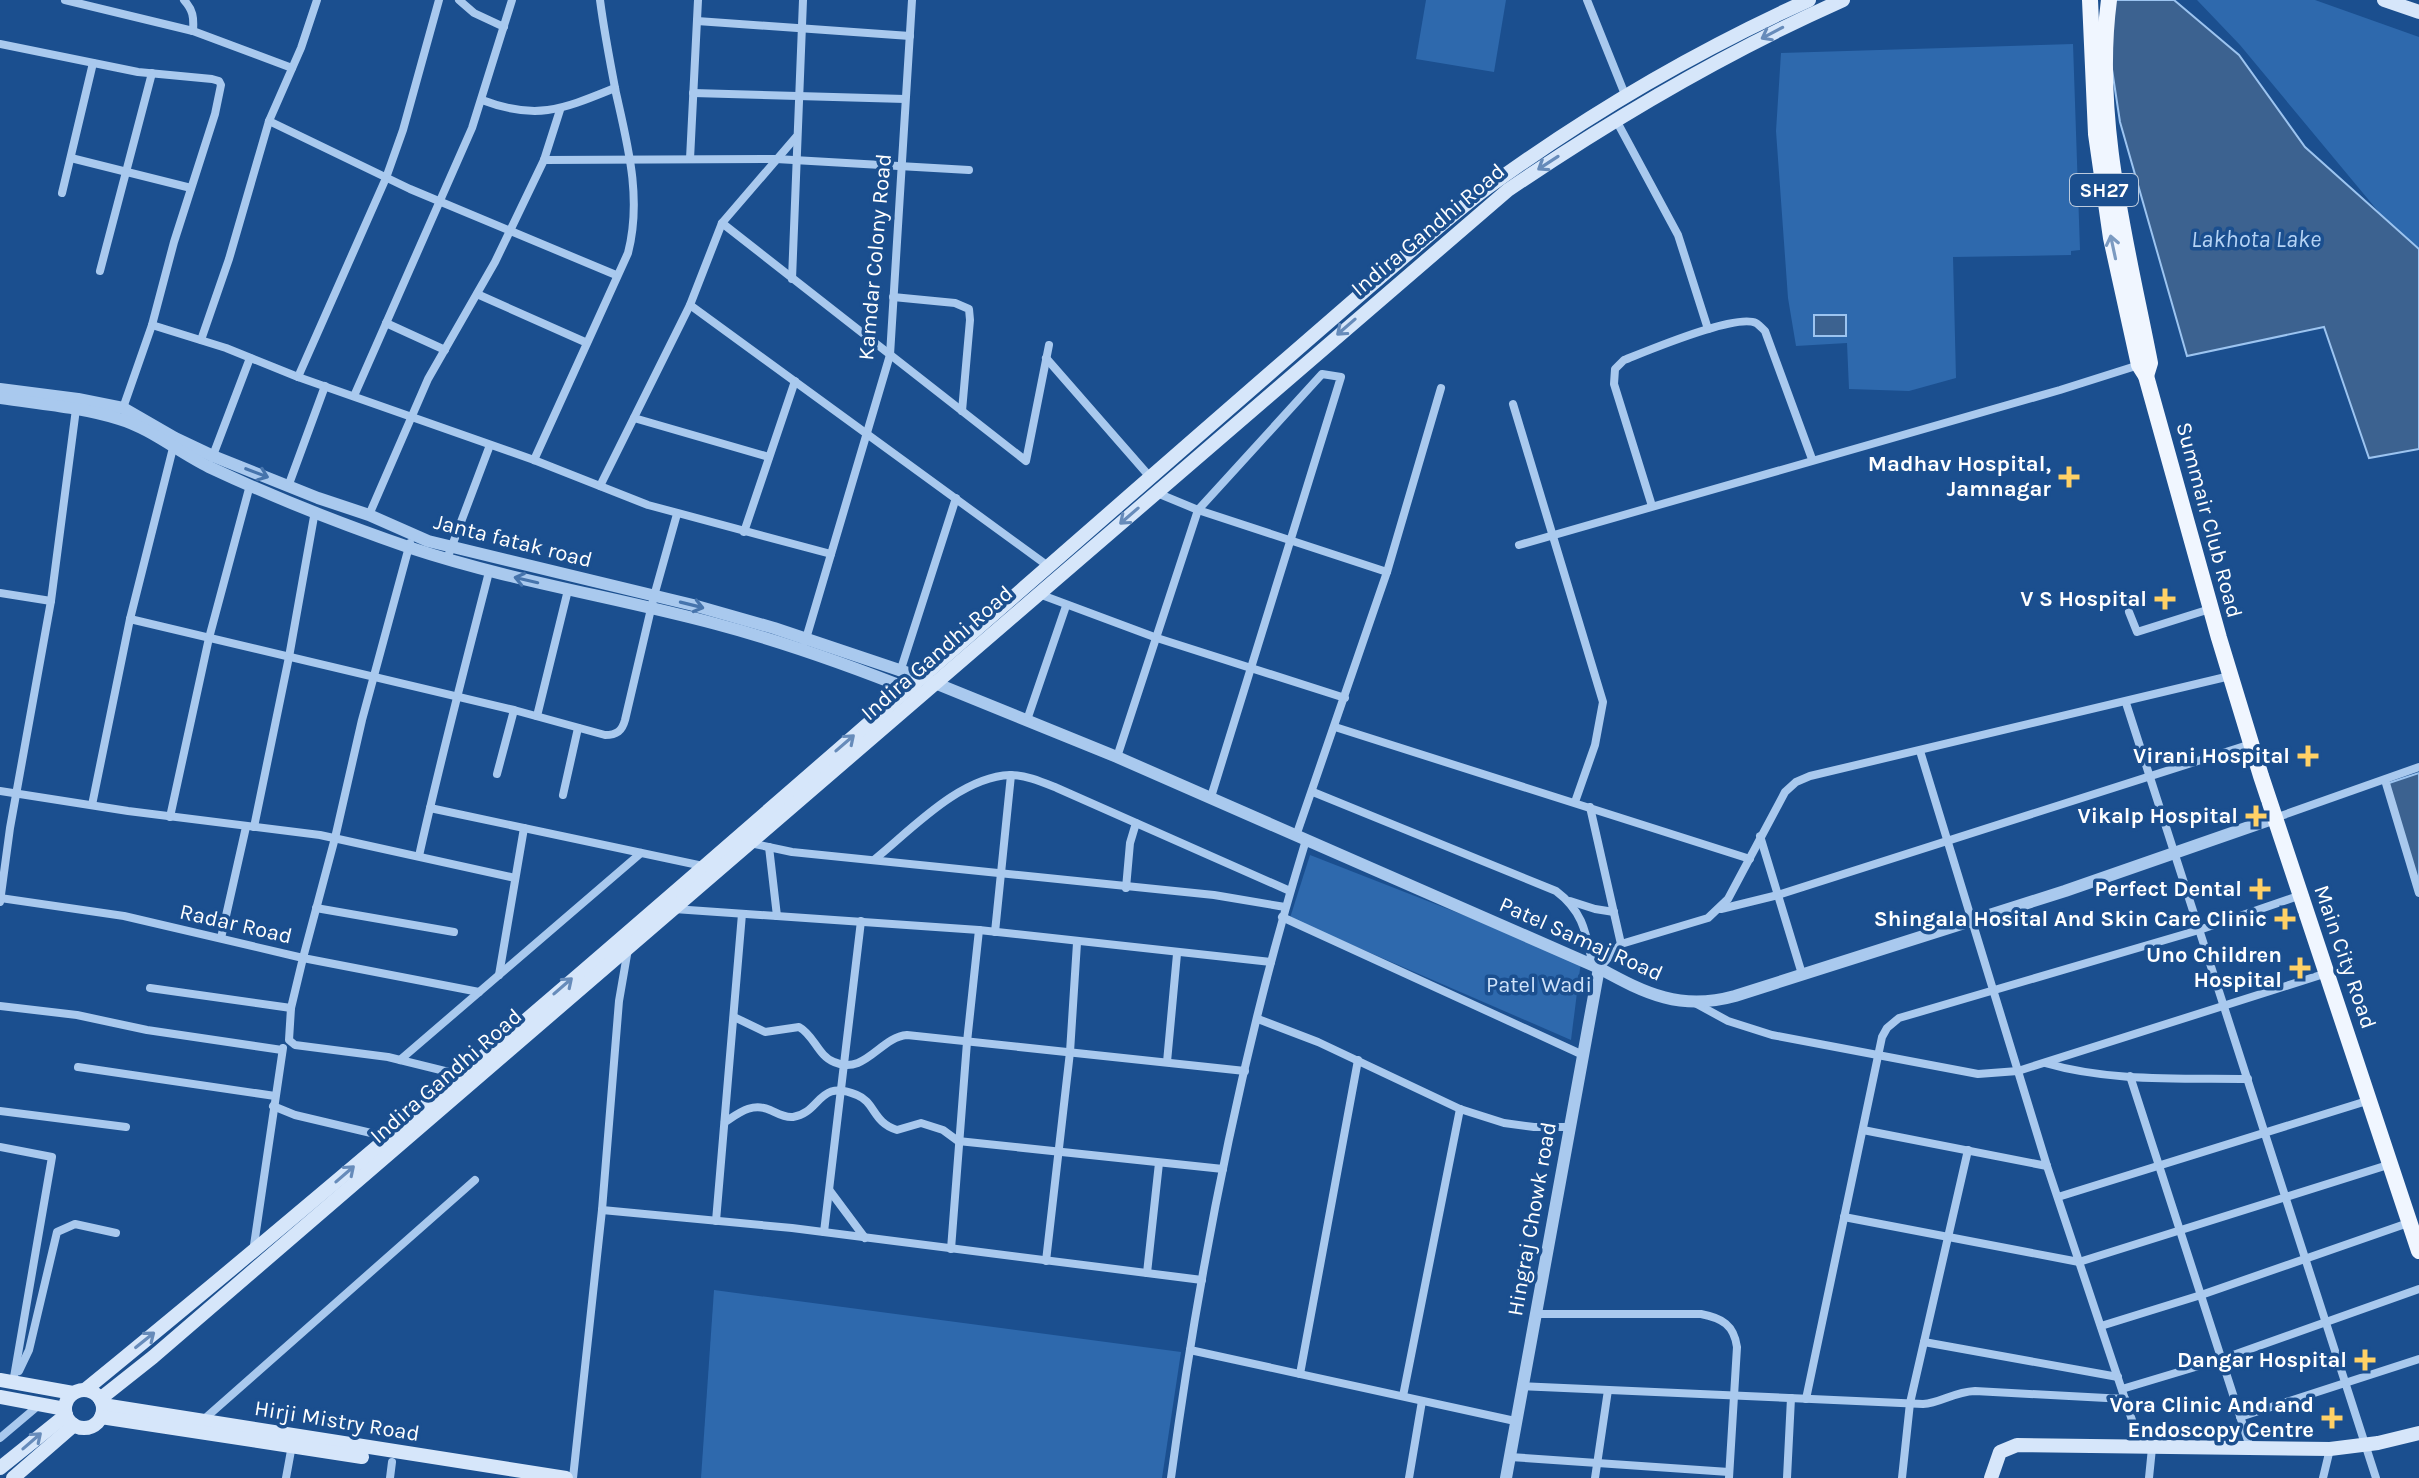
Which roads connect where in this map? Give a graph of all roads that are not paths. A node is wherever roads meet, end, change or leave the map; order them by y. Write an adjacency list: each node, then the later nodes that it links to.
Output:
1 (65, 0): 21 (street)
2 (184, 0): 21 (street)
3 (317, 0): 25 (street)
4 (439, 0): 46 (street)
5 (459, 0): 19 (street)
6 (512, 0): 19 (street)
7 (600, 0): 27 (street)
8 (698, 0): 18 (street)
9 (803, 0): 20 (street)
10 (912, 0): 22 (street, Kamdar Colony Road)
11 (1587, 0): 30 (street)
12 (1809, 0): 30 (main road, Indira Gandhi Road)
13 (1843, 0): 34 (main road, Indira Gandhi Road, one-way to 34)
14 (2090, 0): 68 (main road, Summair Club Road / SH27, one-way to 14)
15 (2109, 0): 68 (main road, Summair Club Road / SH27)
16 (2384, 0): 17 (main road)
17 (2419, 12)
18 (697, 21): 20 (street); 28 (street)
19 (504, 27): 32 (street)
20 (801, 28): 22 (street); 29 (street)
21 (193, 31): 25 (street)
22 (910, 36): 31 (street, Kamdar Colony Road)
23 (0, 44): 24 (street)
24 (93, 63): 26 (street); 37 (street)
25 (292, 68): 35 (street)
26 (152, 73): 45 (street); 47 (street)
27 (615, 88): 33 (street); 41 (street)
28 (693, 93): 29 (street); 38 (street)
29 (798, 96): 31 (street); 36 (street)
30 (1626, 97): 89 (main road, Indira Gandhi Road)
31 (905, 99): 43 (street, Kamdar Colony Road)
32 (482, 100): 33 (street); 49 (street)
33 (560, 110): 40 (street)
34 (1616, 120): 60 (street); 93 (main road, Indira Gandhi Road, one-way to 93)
35 (269, 121): 46 (street); 61 (street)
36 (796, 137): 39 (street); 42 (street)
37 (71, 158): 45 (street); 48 (street)
38 (690, 159): 39 (street); 41 (street)
39 (776, 159): 42 (street); 50 (street)
40 (544, 160): 41 (street); 51 (street)
41 (631, 160): 53 (street)
42 (795, 161): 43 (street); 54 (street)
43 (902, 166): 44 (street); 56 (street, Kamdar Colony Road)
44 (969, 170)
45 (125, 171): 47 (street); 52 (street)
46 (386, 178): 49 (street); 69 (street)
47 (191, 188): 59 (street)
48 (62, 193)
49 (440, 201): 51 (street); 58 (street)
50 (722, 223): 54 (street); 57 (street)
51 (509, 230): 53 (street); 55 (street)
52 (100, 271)
53 (616, 275): 62 (street)
54 (792, 279): 65 (street)
55 (477, 294): 62 (street); 64 (street)
56 (893, 297): 65 (street, Kamdar Colony Road); 79 (street)
57 (690, 305): 70 (street); 81 (street)
58 (386, 323): 64 (street); 74 (street)
59 (152, 325): 61 (street); 77 (street)
60 (1708, 329): 86 (street); 95 (street)
61 (201, 340): 66 (street)
62 (585, 342): 87 (street)
63 (1049, 345): 67 (street)
64 (445, 350): 80 (street)
65 (890, 355): 79 (street); 82 (street, Kamdar Colony Road)
66 (250, 358): 69 (street); 88 (street)
67 (1046, 358): 79 (street); 89 (street)
68 (2143, 370): 86 (street); 116 (main road, Summair Club Road / SH27)
69 (298, 377): 71 (street)
70 (795, 381): 82 (street); 85 (street)
71 (325, 386): 74 (street); 90 (street)
72 (1441, 388): 109 (street)
73 (0, 389): 77 (street, Janta fatak road)
74 (354, 396): 80 (street)
75 (0, 398): 78 (street)
76 (1513, 404): 101 (street)
77 (123, 408): 88 (street, Janta fatak road)
78 (76, 409): 84 (street); 113 (street)
79 (962, 411)
80 (412, 417): 83 (street); 99 (street)
81 (634, 418): 85 (street); 92 (street)
82 (867, 433): 94 (street); 106 (street, Kamdar Colony Road)
83 (490, 445): 87 (street); 105 (street)
84 (173, 448): 88 (street); 118 (street)
85 (769, 457): 100 (street)
86 (1812, 459): 95 (street)
87 (534, 460): 92 (street)
88 (211, 461): 90 (street, Janta fatak road, one-way to 90); 91 (street)
89 (1150, 477): 107 (main road, Indira Gandhi Road)
90 (289, 484): 99 (street, Janta fatak road)
91 (250, 485): 96 (street); 119 (street)
92 (600, 486): 98 (street)
93 (1157, 492): 97 (street); 112 (main road, Indira Gandhi Road, one-way to 112)
94 (956, 498): 107 (street); 124 (street)
95 (1652, 506): 101 (street)
96 (315, 510): 103 (street); 122 (street)
97 (1198, 510): 102 (street); 102 (street); 120 (street)
98 (677, 514): 100 (street); 114 (street)
99 (369, 515): 103 (street, Janta fatak road)
100 (744, 532): 106 (street)
101 (1553, 535): 104 (street); 152 (street)
102 (1291, 540): 109 (street); 123 (street)
103 (411, 541): 105 (street, Janta fatak road); 126 (street)
104 (1519, 545)
105 (449, 553): 108 (street); 114 (street, Janta fatak road)
106 (831, 554): 121 (street, Kamdar Colony Road)
107 (1048, 566): 127 (main road, Indira Gandhi Road)
108 (489, 572): 110 (street, one-way to 108); 131 (street)
109 (1387, 572): 132 (street)
110 (568, 590): 114 (street); 135 (street)
111 (0, 593): 113 (street)
112 (1039, 594): 115 (street); 128 (main road, Indira Gandhi Road)
113 (51, 601): 149 (street)
114 (652, 603): 121 (street, Janta fatak road); 138 (street)
115 (1066, 606): 120 (street); 136 (street)
116 (2211, 609): 117 (street); 125 (main road, Summair Club Road / SH27)
117 (2129, 612)
118 (130, 619): 119 (street); 153 (street)
119 (209, 638): 122 (street); 156 (street)
120 (1157, 638): 123 (street); 141 (street)
121 (804, 644): 124 (street, Janta fatak road); 129 (street)
122 (289, 657): 126 (street); 159 (street)
123 (1251, 667): 132 (street); 151 (street)
124 (900, 672): 127 (street, Janta fatak road)
125 (2231, 676): 133 (street); 139 (main road, Main City Road / SH27)
126 (375, 677): 131 (street); 162 (street)
127 (920, 677): 128 (street, Janta fatak road); 129 (main road, Indira Gandhi Road)
128 (935, 684): 130 (main road, Indira Gandhi Road); 136 (street, Patel Samaj Road)
129 (907, 688): 130 (street); 164 (main road, Indira Gandhi Road, one-way to 129)
130 (923, 694): 164 (main road, Indira Gandhi Road)
131 (456, 698): 134 (street); 155 (street)
132 (1345, 698): 137 (street)
133 (2126, 703): 140 (street); 145 (street)
134 (514, 710): 135 (street); 143 (street)
135 (537, 716): 138 (street)
136 (1027, 720): 141 (street, Patel Samaj Road)
137 (1335, 727): 148 (street); 152 (street)
138 (578, 728): 150 (street)
139 (2251, 744): 145 (street); 157 (main road, Main City Road / SH27)
140 (1920, 751): 161 (street); 165 (street)
141 (1117, 757): 151 (street, Patel Samaj Road)
142 (2419, 767): 146 (street)
143 (497, 774)
144 (1011, 775): 158 (street); 170 (street); 173 (street)
145 (2150, 777): 165 (street); 168 (street)
146 (2385, 780): 157 (street); 177 (street)
147 (0, 791): 149 (street)
148 (1313, 792): 163 (street); 181 (street)
149 (18, 794): 153 (street); 180 (street)
150 (563, 795)
151 (1211, 797): 163 (street, Patel Samaj Road)
152 (1575, 802): 154 (street)
153 (92, 805): 156 (street)
154 (1590, 807): 171 (street); 187 (street)
155 (430, 808): 160 (street); 169 (street)
156 (170, 817): 159 (street)
157 (2275, 818): 168 (street, Patel Samaj Road); 179 (main road, Main City Road / SH27)
158 (1136, 823): 175 (street); 176 (street)
159 (250, 827): 162 (street); 197 (street)
160 (524, 828): 167 (street); 174 (street)
161 (1760, 835): 171 (street); 178 (street)
162 (335, 838): 169 (street); 184 (street)
163 (1301, 838): 176 (street); 204 (street, Patel Samaj Road)
164 (742, 840): 166 (street); 172 (main road, Indira Gandhi Road); 185 (main road, Indira Gandhi Road)
165 (1947, 842): 178 (street); 192 (street)
166 (769, 847): 170 (street); 189 (street)
167 (641, 853): 172 (street); 207 (street)
168 (2175, 854): 192 (street, Patel Samaj Road); 194 (street)
169 (419, 856): 174 (street)
170 (874, 859): 173 (street)
171 (1750, 859): 186 (street)
172 (704, 866): 182 (main road, Indira Gandhi Road)
173 (1002, 872): 175 (street); 196 (street)
174 (515, 878): 207 (street)
175 (1126, 888): 183 (street)
176 (1290, 891): 183 (street)
177 (2419, 893)
178 (1778, 895): 186 (street); 206 (street)
179 (2301, 895): 194 (street); 205 (main road, Main City Road / SH27)
180 (0, 899): 197 (street, Radar Road)
181 (1570, 901): 187 (street); 204 (street)
182 (655, 907): 185 (main road); 198 (main road, Indira Gandhi Road)
183 (1285, 907): 190 (street)
184 (316, 908): 195 (street); 202 (street)
185 (673, 909): 188 (street); 198 (main road, Indira Gandhi Road)
186 (1720, 909): 200 (street)
187 (1614, 912): 200 (street)
188 (742, 914): 189 (street); 215 (street)
189 (777, 916): 191 (street)
190 (1282, 917): 203 (street); 221 (street)
191 (861, 921): 193 (street); 227 (street)
192 (1971, 922): 206 (street, Patel Samaj Road); 210 (street)
193 (979, 930): 196 (street); 218 (street)
194 (2199, 930): 210 (street); 212 (street)
195 (454, 932)
196 (995, 932): 199 (street)
197 (221, 938): 202 (street, Radar Road)
198 (623, 943): 231 (main road, Indira Gandhi Road, one-way to 198); 258 (street); 300 (main road, Indira Gandhi Road)
199 (1077, 943): 201 (street); 220 (street)
200 (1621, 944): 204 (street)
201 (1177, 954): 203 (street); 225 (street)
202 (303, 958): 209 (street); 214 (street, Radar Road)
203 (1271, 962): 216 (street)
204 (1596, 967): 211 (street, Patel Samaj Road); 221 (street, Hingraj Chowk road)
205 (2327, 973): 212 (street); 235 (main road, Main City Road / SH27)
206 (1802, 974): 211 (street, Patel Samaj Road)
207 (499, 975): 209 (street)
208 (150, 988): 214 (street)
209 (479, 992): 223 (street)
210 (1993, 992): 222 (street); 230 (street)
211 (1695, 1003): 222 (street)
212 (2224, 1005): 226 (street); 233 (street)
213 (0, 1006): 219 (street)
214 (291, 1008): 217 (street, Radar Road)
215 (734, 1017): 227 (street); 239 (street)
216 (1258, 1019): 224 (street); 229 (street)
217 (289, 1040): 219 (street); 223 (street)
218 (967, 1042): 220 (street); 227 (street); 245 (street)
219 (282, 1050): 236 (street)
220 (1070, 1052): 225 (street); 248 (street)
221 (1583, 1055): 241 (street, Hingraj Chowk road)
222 (1878, 1056): 230 (street); 242 (street)
223 (400, 1060): 231 (street)
224 (1358, 1060): 237 (street); 284 (street)
225 (1167, 1062): 229 (street)
226 (2044, 1063): 230 (street); 232 (street)
227 (844, 1065): 234 (street)
228 (78, 1067): 236 (street)
229 (1245, 1071): 253 (street)
230 (2018, 1071): 251 (street)
231 (461, 1075): 244 (main road, Indira Gandhi Road)
232 (2130, 1076): 233 (street); 252 (street)
233 (2248, 1079): 243 (street)
234 (841, 1089): 239 (street); 245 (street); 255 (street)
235 (2370, 1100): 243 (street); 250 (main road, Main City Road / SH27)
236 (274, 1101): 244 (street); 269 (street)
237 (1460, 1109): 241 (street); 292 (street)
238 (0, 1111): 240 (street)
239 (725, 1122): 260 (street)
240 (126, 1127)
241 (1569, 1127): 277 (street, Hingraj Chowk road)
242 (1863, 1130): 247 (street); 259 (street)
243 (2265, 1134): 252 (street); 257 (street)
244 (388, 1137): 269 (main road, Indira Gandhi Road, one-way to 244)
245 (958, 1141): 248 (street); 267 (street)
246 (0, 1147): 286 (street)
247 (1968, 1150): 251 (street); 266 (street)
248 (1060, 1153): 249 (street); 271 (street)
249 (1159, 1163): 253 (street); 273 (street)
250 (2391, 1164): 257 (street); 261 (main road, Main City Road / SH27)
251 (2047, 1166): 256 (street)
252 (2159, 1167): 256 (street); 262 (street)
253 (1223, 1169): 274 (street)
254 (475, 1180): 303 (street)
255 (829, 1190): 263 (street); 265 (street)
256 (2058, 1197): 272 (street)
257 (2285, 1198): 262 (street); 270 (street)
258 (602, 1210): 260 (street); 323 (street)
259 (1844, 1217): 266 (street); 296 (street)
260 (716, 1221): 263 (street)
261 (2411, 1222): 268 (main road, Main City Road / SH27); 270 (street)
262 (2180, 1231): 272 (street); 276 (street)
263 (824, 1232): 265 (street)
264 (116, 1233): 286 (street)
265 (865, 1238): 267 (street)
266 (1948, 1239): 272 (street); 280 (street)
267 (951, 1249): 271 (street)
268 (2419, 1251)
269 (253, 1253): 290 (main road, Indira Gandhi Road, one-way to 269)
270 (2305, 1259): 276 (street); 278 (street)
271 (1046, 1261): 273 (street)
272 (2079, 1262): 279 (street)
273 (1147, 1273): 274 (street)
274 (1202, 1280): 281 (street)
275 (2419, 1289): 278 (street)
276 (2201, 1295): 279 (street); 282 (street)
277 (1535, 1314): 288 (street, Hingraj Chowk road); 293 (street)
278 (2326, 1323): 282 (street); 287 (street)
279 (2101, 1326): 285 (street)
280 (1924, 1342): 285 (street); 298 (street)
281 (1190, 1350): 284 (street); 324 (street)
282 (2222, 1359): 291 (street); 302 (street)
283 (2419, 1359): 287 (street)
284 (1300, 1374): 292 (street)
285 (2118, 1377): 291 (street)
286 (7, 1382): 290 (main road)
287 (2345, 1383): 302 (street); 308 (street)
288 (1521, 1386): 289 (street); 304 (street, Hingraj Chowk road)
289 (1608, 1390): 293 (street); 314 (street)
290 (79, 1391): 300 (main road); 301 (main road)
291 (2123, 1394): 298 (street); 310 (street)
292 (1403, 1396): 297 (street)
293 (1733, 1396): 295 (street); 317 (street)
294 (0, 1397): 299 (main road)
295 (1791, 1398): 296 (street); 328 (street)
296 (1806, 1399): 298 (street)
297 (1422, 1401): 304 (street); 325 (street)
298 (1910, 1403): 318 (street)
299 (39, 1404): 301 (main road); 306 (street)
300 (101, 1407): 301 (main road); 303 (main road, Hirji Mistry Road); 307 (main road, Hirji Mistry Road)
301 (68, 1416): 315 (main road, one-way to 301); 319 (main road)
302 (2240, 1417): 309 (street)
303 (201, 1421): 307 (main road, Hirji Mistry Road)
304 (1515, 1421): 312 (street, Hingraj Chowk road)
305 (2419, 1433): 308 (main road)
306 (0, 1438)
307 (292, 1442): 313 (main road, Hirji Mistry Road); 316 (main road, Hirji Mistry Road); 320 (street)
308 (2365, 1446): 311 (main road); 332 (street)
309 (2250, 1447): 310 (main road); 311 (main road)
310 (2147, 1448): 329 (main road); 330 (street)
311 (2330, 1449): 331 (street)
312 (1510, 1457): 314 (street); 326 (street, Hingraj Chowk road)
313 (392, 1462): 316 (main road, Hirji Mistry Road); 321 (street)
314 (1597, 1463): 317 (street); 327 (street)
315 (0, 1468)
316 (497, 1474): 322 (main road, Hirji Mistry Road)
317 (1729, 1475)
318 (1905, 1475)
319 (13, 1478)
320 (286, 1478)
321 (390, 1478)
322 (566, 1478)
323 (573, 1478)
324 (1171, 1478)
325 (1409, 1478)
326 (1506, 1478)
327 (1595, 1478)
328 (1787, 1478)
329 (1991, 1478)
330 (2149, 1478)
331 (2323, 1478)
332 (2376, 1478)

